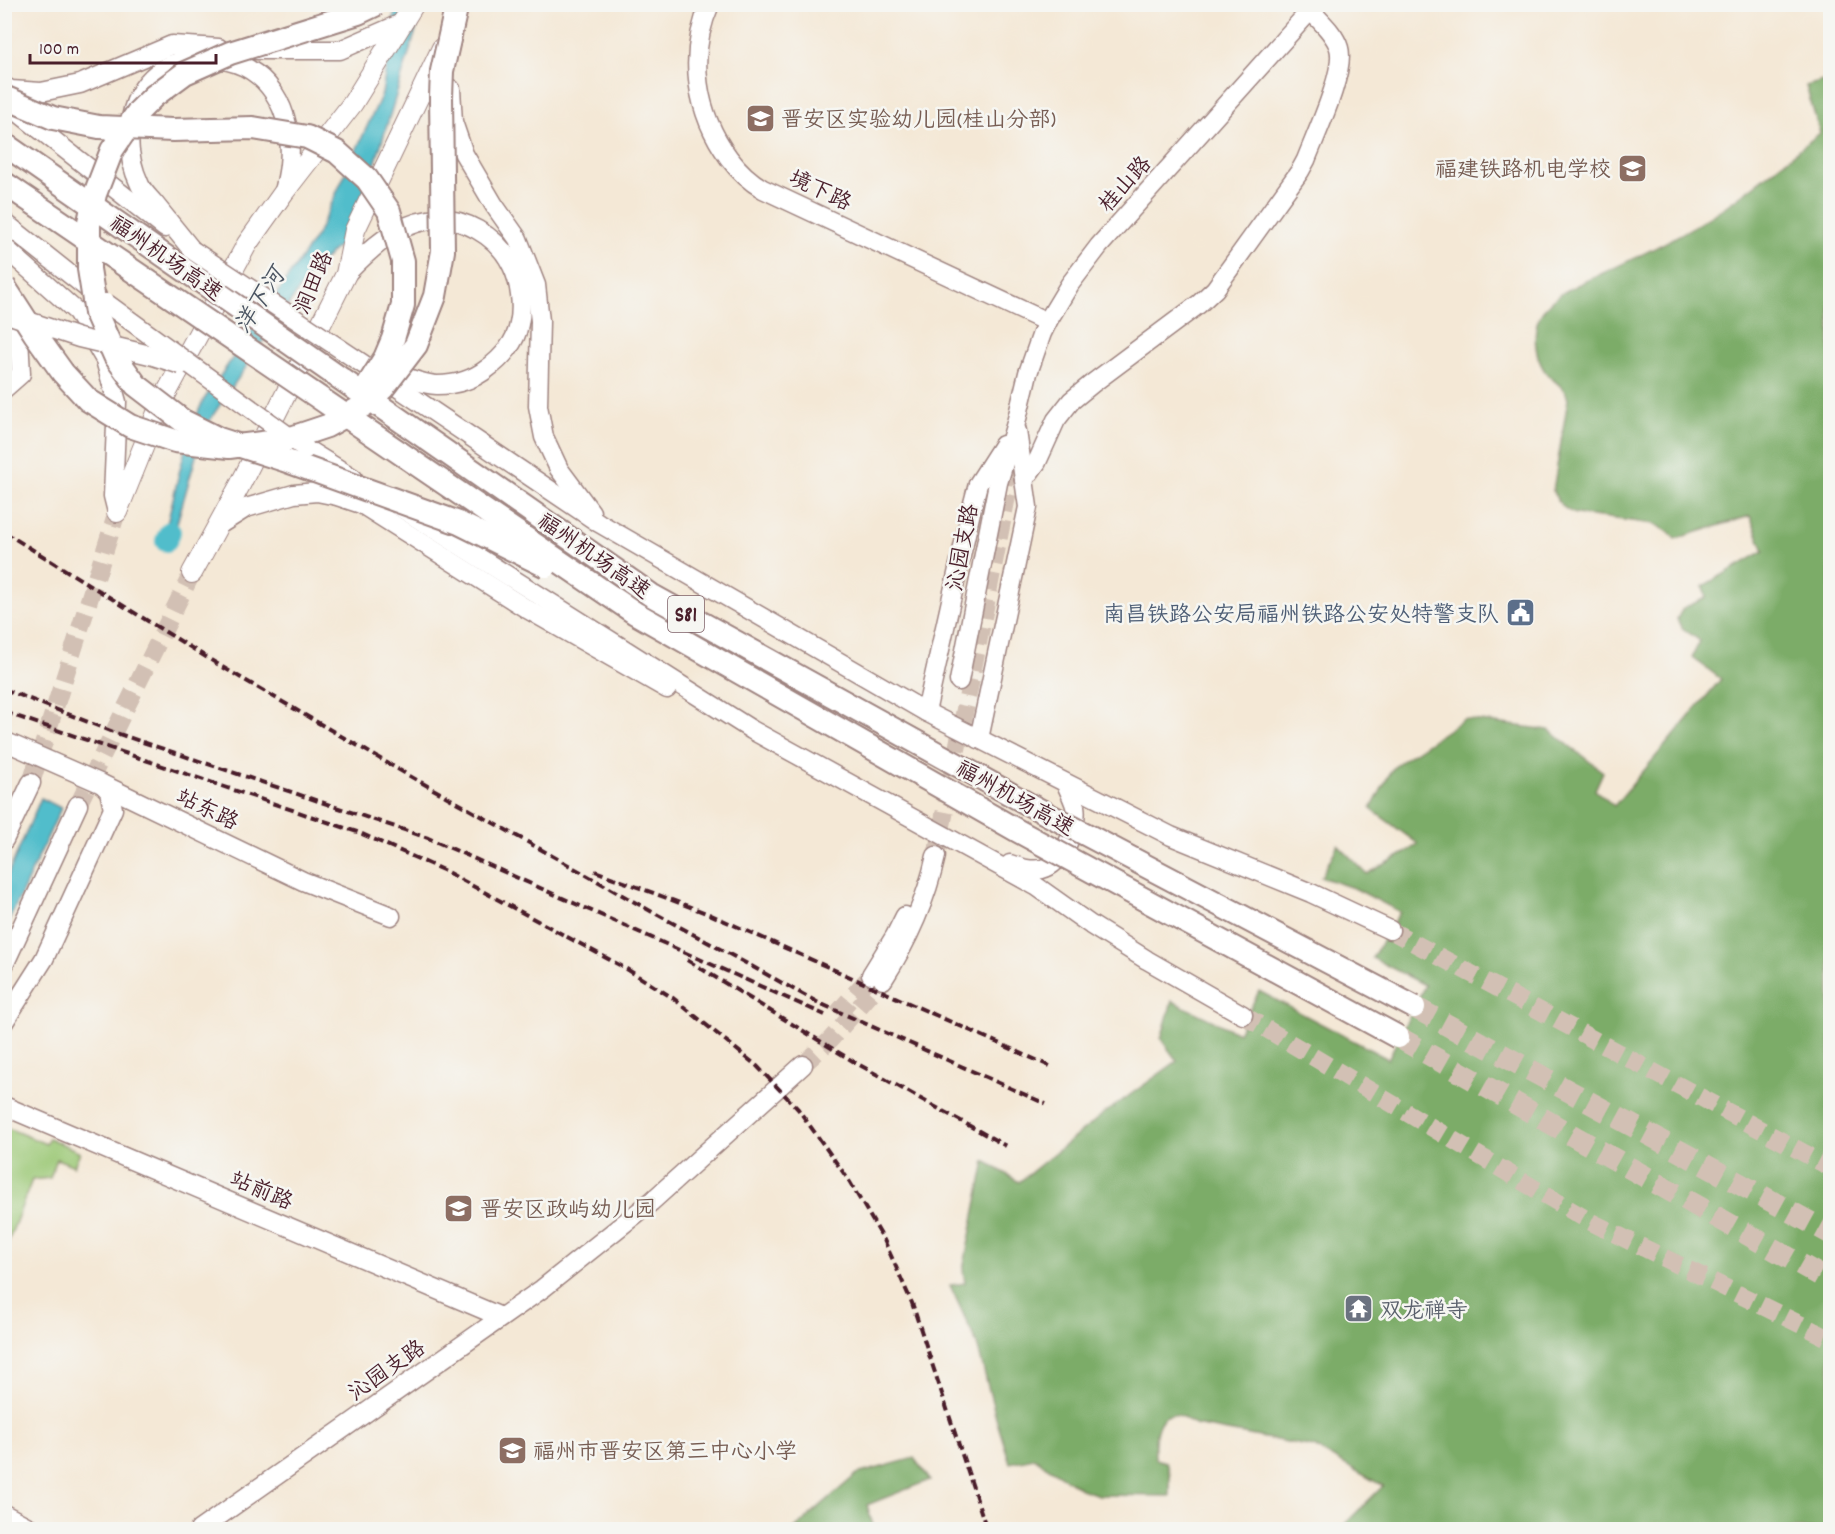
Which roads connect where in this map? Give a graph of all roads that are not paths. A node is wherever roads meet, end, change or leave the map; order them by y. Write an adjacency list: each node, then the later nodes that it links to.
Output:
1 (377, 4): 31 (highway, bridge)
2 (414, 4): 7 (main road)
3 (465, 4): 6 (main road, 涧田路)
4 (710, 4): 20 (main road, 境下路)
5 (1309, 7): 20 (main road, 桂山路); 26 (main road)
6 (456, 14): 16 (main road, 涧田路); 25 (highway, bridge); 28 (main road)
7 (404, 22): 8 (main road); 12 (main road)
8 (4, 86)
9 (4, 99): 15 (main road); 25 (highway, bridge)
10 (4, 144): 50 (highway, 福州机场高速 / S81, bridge)
11 (4, 183): 31 (highway, 福州机场高速 / S81, bridge)
12 (284, 192): 15 (main road); 27 (main road)
13 (4, 222): 22 (main road, bridge)
14 (4, 247): 27 (main road)
15 (192, 250): 21 (main road, bridge)
16 (346, 274): 21 (main road); 29 (main road, 涧田路)
17 (4, 286): 25 (highway, bridge)
18 (4, 313): 22 (main road, bridge)
19 (4, 322): 23 (main road)
20 (1047, 322): 24 (main road, 桂山路)
21 (354, 358): 28 (main road)
22 (196, 369): 25 (main road, bridge)
23 (4, 389)
24 (1016, 423): 26 (main road); 32 (main road, 沁园支路); 33 (main road)
25 (309, 440): 34 (main road)
26 (1024, 480): 35 (main road)
27 (117, 512)
28 (599, 523): 33 (main road)
29 (219, 525): 30 (main road, 涧田路); 34 (main road)
30 (192, 573)
31 (611, 597): 53 (highway, 福州机场高速 / S81, bridge)
32 (959, 681)
33 (926, 712): 35 (main road)
34 (752, 730): 45 (main road)
35 (979, 739): 39 (main road)
36 (4, 741): 38 (main road, 站东路)
37 (31, 783): 43 (main road)
38 (102, 784): 40 (main road, 站东路); 42 (main road)
39 (1066, 784): 45 (main road); 47 (main road)
40 (138, 801): 42 (main road); 46 (main road, 站东路)
41 (78, 805): 48 (main road)
42 (113, 809): 52 (main road)
43 (4, 840)
44 (931, 855): 49 (main road)
45 (985, 857): 51 (main road)
46 (391, 916)
47 (1390, 930)
48 (4, 964)
49 (877, 978)
50 (1414, 1006)
51 (1243, 1015)
52 (4, 1022)
53 (1398, 1037)
54 (799, 1061): 56 (main road, 沁园支路)
55 (4, 1106): 56 (main road, 站前路)
56 (501, 1317): 59 (main road, 沁园支路)
57 (4, 1514): 58 (main road)
58 (34, 1530)
59 (199, 1530)

